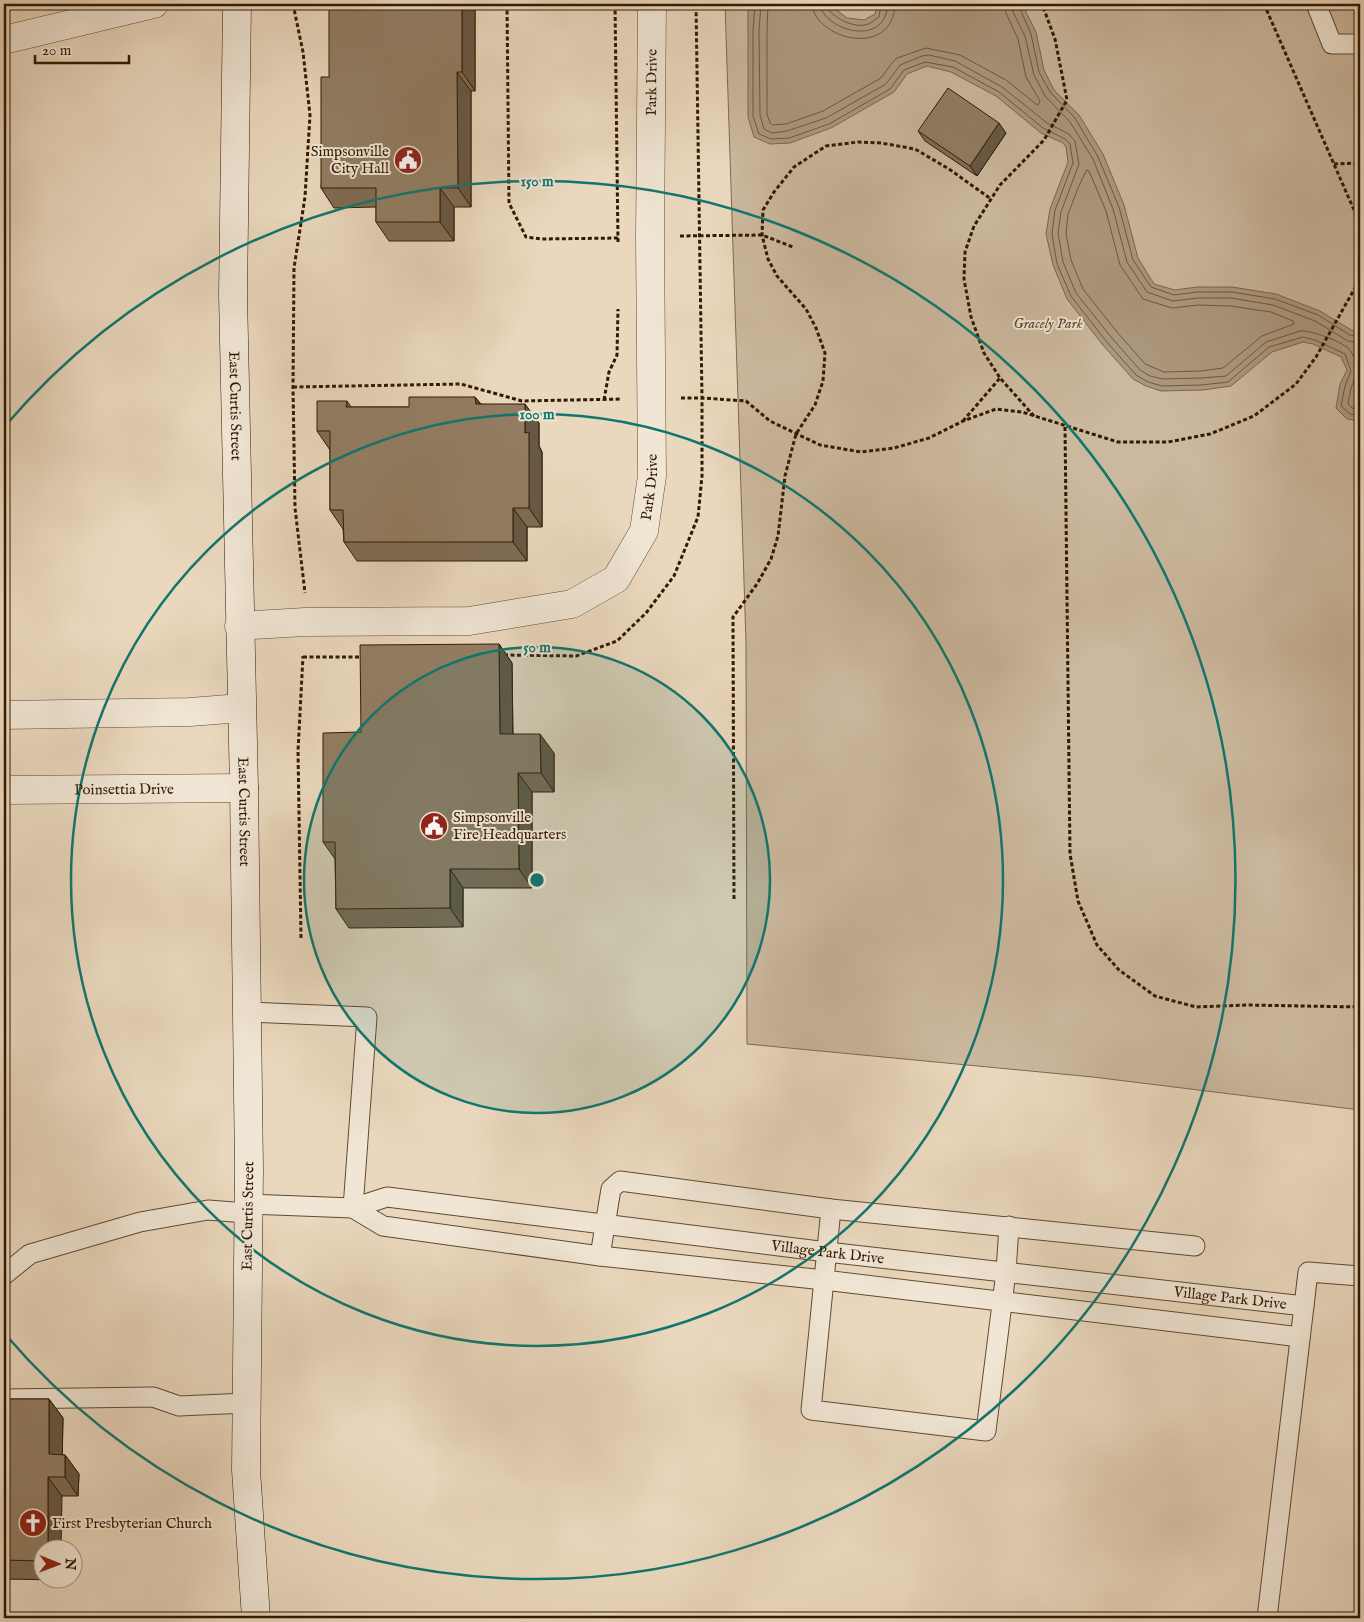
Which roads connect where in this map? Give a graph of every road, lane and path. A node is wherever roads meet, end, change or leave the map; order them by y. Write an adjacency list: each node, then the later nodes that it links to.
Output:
1 (154, 4): 11 (main road)
2 (238, 4): 37 (main road, East Curtis Street)
3 (293, 4): 27 (path)
4 (507, 4): 20 (path)
5 (615, 4): 20 (path)
6 (652, 4): 36 (main road, Park Drive)
7 (696, 4): 19 (path)
8 (1042, 4): 15 (path)
9 (1264, 4): 14 (path)
10 (1316, 4): 12 (lane)
11 (4, 40)
12 (1360, 44)
13 (1360, 163): 14 (path)
14 (1334, 164): 16 (path)
15 (991, 199): 17 (path); 26 (path)
16 (1360, 232)
17 (762, 235): 19 (path); 23 (path); 35 (path)
18 (677, 236): 19 (path)
19 (700, 236): 28 (path)
20 (618, 238): 21 (path); 22 (path)
21 (625, 238)
22 (618, 247)
23 (793, 247)
24 (1360, 279): 34 (path)
25 (618, 308): 31 (path)
26 (1000, 378): 32 (path); 33 (path)
27 (293, 387): 31 (path); 36 (path)
28 (702, 398): 30 (path); 35 (path); 38 (path)
29 (624, 399): 31 (path)
30 (673, 399)
31 (604, 400)
32 (1035, 417): 33 (path); 34 (path)
33 (963, 421): 35 (path)
34 (1065, 427): 47 (path)
35 (796, 434): 45 (path)
36 (305, 622): 37 (main road, Park Drive); 40 (path)
37 (240, 626): 41 (main road, East Curtis Street)
38 (501, 655)
39 (372, 656): 40 (path)
40 (302, 657): 46 (path)
41 (241, 708): 42 (main road); 43 (main road, East Curtis Street)
42 (4, 715)
43 (244, 788): 44 (main road, Poinsettia Drive); 48 (main road, East Curtis Street)
44 (4, 790)
45 (734, 899)
46 (301, 938)
47 (1360, 1006)
48 (247, 1012): 49 (main road, East Curtis Street); 50 (lane)
49 (247, 1208): 50 (lane, Village Park Drive); 58 (lane, Village Park Drive); 65 (main road, East Curtis Street)
50 (353, 1208): 52 (lane, Village Park Drive); 56 (lane, Village Park Drive)
51 (831, 1209): 52 (lane); 53 (lane); 55 (lane)
52 (604, 1223): 55 (lane, Village Park Drive); 56 (lane)
53 (1009, 1226): 54 (lane); 57 (lane)
54 (1195, 1246)
55 (828, 1252): 57 (lane, Village Park Drive); 60 (lane)
56 (600, 1256): 60 (lane, Village Park Drive)
57 (1006, 1272): 61 (lane); 62 (lane, Village Park Drive)
58 (4, 1275)
59 (1360, 1276): 62 (lane)
60 (824, 1280): 61 (lane, Village Park Drive); 61 (lane)
61 (1002, 1302): 63 (lane, Village Park Drive)
62 (1304, 1306): 63 (lane)
63 (1300, 1337): 67 (lane)
64 (4, 1399): 65 (lane)
65 (247, 1403): 66 (main road, East Curtis Street)
66 (256, 1618)
67 (1267, 1618)

